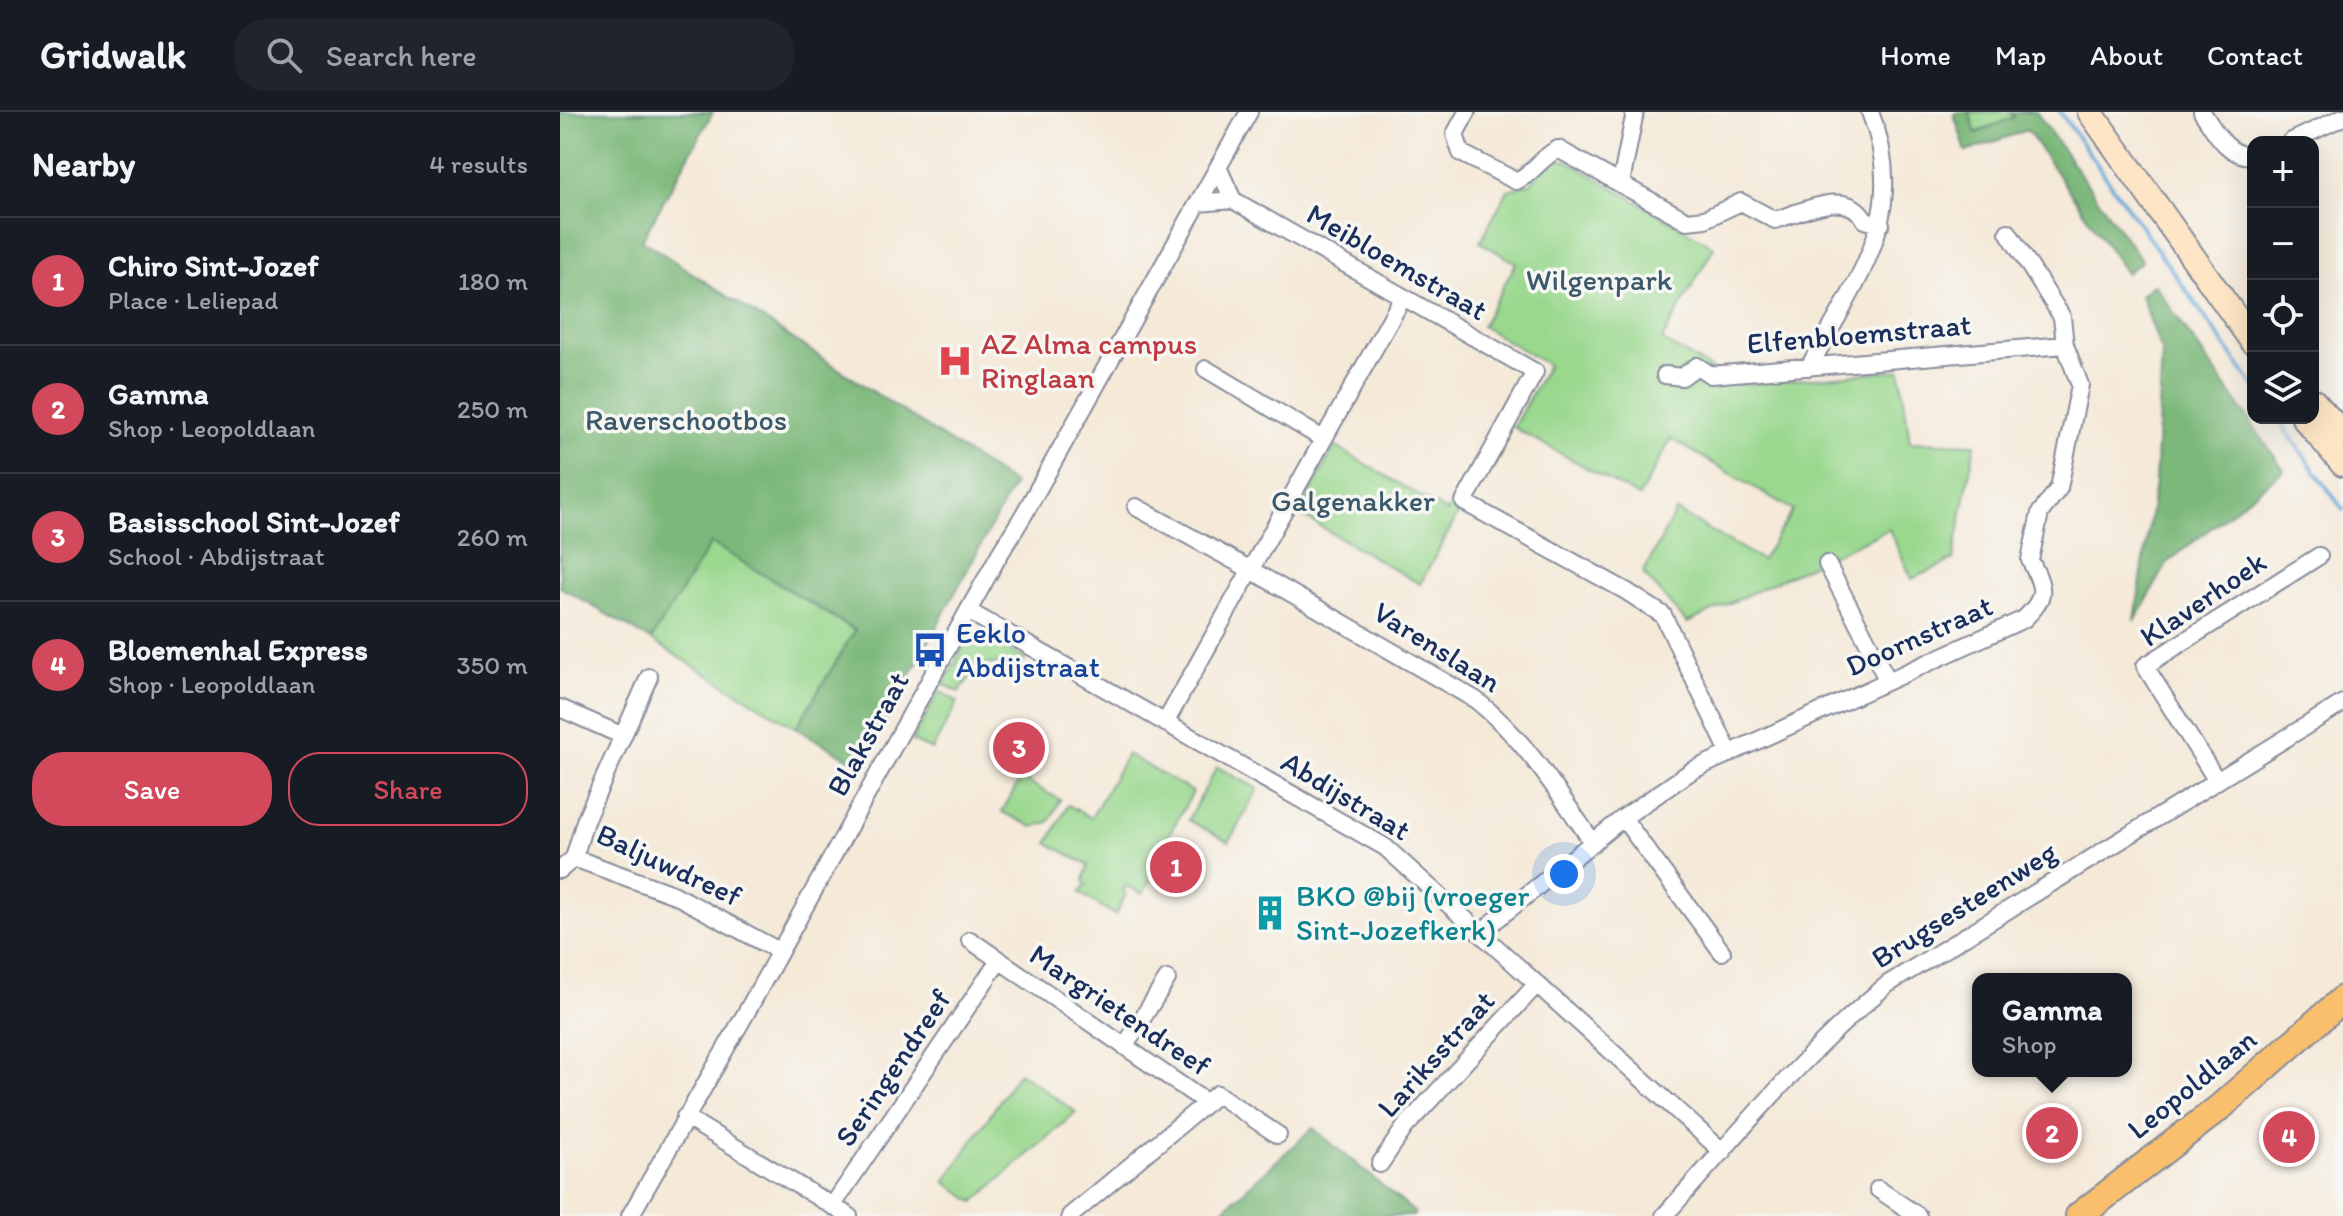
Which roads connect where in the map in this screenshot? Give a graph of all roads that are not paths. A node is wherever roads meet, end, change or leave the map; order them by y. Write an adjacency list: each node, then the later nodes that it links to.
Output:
1 (1249, 112): 10 (street, Blakstraat)
2 (1467, 112): 11 (street)
3 (1635, 112): 11 (street)
4 (1870, 112): 14 (street)
5 (2090, 112): 17 (main road)
6 (2202, 112): 9 (street)
7 (2343, 117): 8 (street)
8 (2303, 136)
9 (2247, 155)
10 (1218, 167): 12 (street); 13 (street, Blakstraat)
11 (1621, 183): 14 (street)
12 (1233, 200): 13 (street); 16 (street, Meibloemstraat)
13 (1198, 203): 31 (street, Blakstraat)
14 (1881, 224): 19 (street)
15 (2008, 232): 18 (street, Doornstraat)
16 (1403, 297): 25 (street); 38 (street, Meibloemstraat)
17 (2247, 334)
18 (2065, 345): 19 (street, Elfenbloemstraat); 33 (street, Doornstraat)
19 (1809, 367): 21 (street, Elfenbloemstraat)
20 (1206, 369): 25 (street)
21 (1665, 375)
22 (2319, 408): 24 (main road)
23 (2309, 424): 26 (main road)
24 (2343, 434)
25 (1323, 439): 30 (street)
26 (2343, 464)
27 (1136, 507): 30 (street, Varenslaan)
28 (2319, 556): 39 (street, Klaverhoek)
29 (1827, 564): 33 (street)
30 (1251, 570): 36 (street); 41 (street, Varenslaan)
31 (968, 611): 36 (street, Abdijstraat); 46 (street, Blakstraat)
32 (649, 677): 37 (street, Baljuwdreef)
33 (1888, 681): 38 (street, Doornstraat)
34 (2343, 703): 39 (street, Brugsesteenweg)
35 (560, 708): 37 (street)
36 (1165, 723): 44 (street, Abdijstraat)
37 (623, 736): 42 (street, Baljuwdreef)
38 (1730, 754): 40 (street, Doornstraat)
39 (2217, 781): 56 (street, Brugsesteenweg)
40 (1623, 818): 41 (street, Doornstraat); 47 (street)
41 (1593, 843): 44 (street, Doornstraat)
42 (574, 858): 43 (street); 46 (street, Baljuwdreef)
43 (560, 870)
44 (1481, 932): 50 (street, Abdijstraat)
45 (970, 940): 48 (street, Margrietendreef)
46 (779, 951): 54 (street, Blakstraat)
47 (1722, 952)
48 (998, 962): 52 (street, Margrietendreef); 59 (street, Seringendreef)
49 (1167, 979): 52 (street)
50 (1537, 984): 56 (street, Abdijstraat); 57 (street, Lariksstraat)
51 (2343, 999): 65 (main road, Leopoldlaan)
52 (1125, 1046): 53 (street, Margrietendreef)
53 (1207, 1103): 55 (street, Margrietendreef); 62 (street)
54 (685, 1117): 59 (street); 60 (street, Blakstraat)
55 (1278, 1135)
56 (1723, 1152): 63 (street, Brugsesteenweg)
57 (1380, 1164)
58 (1878, 1189): 64 (street)
59 (833, 1205): 61 (street)
60 (630, 1216)
61 (849, 1216)
62 (1070, 1216)
63 (1664, 1216)
64 (1918, 1216)
65 (2079, 1216)

